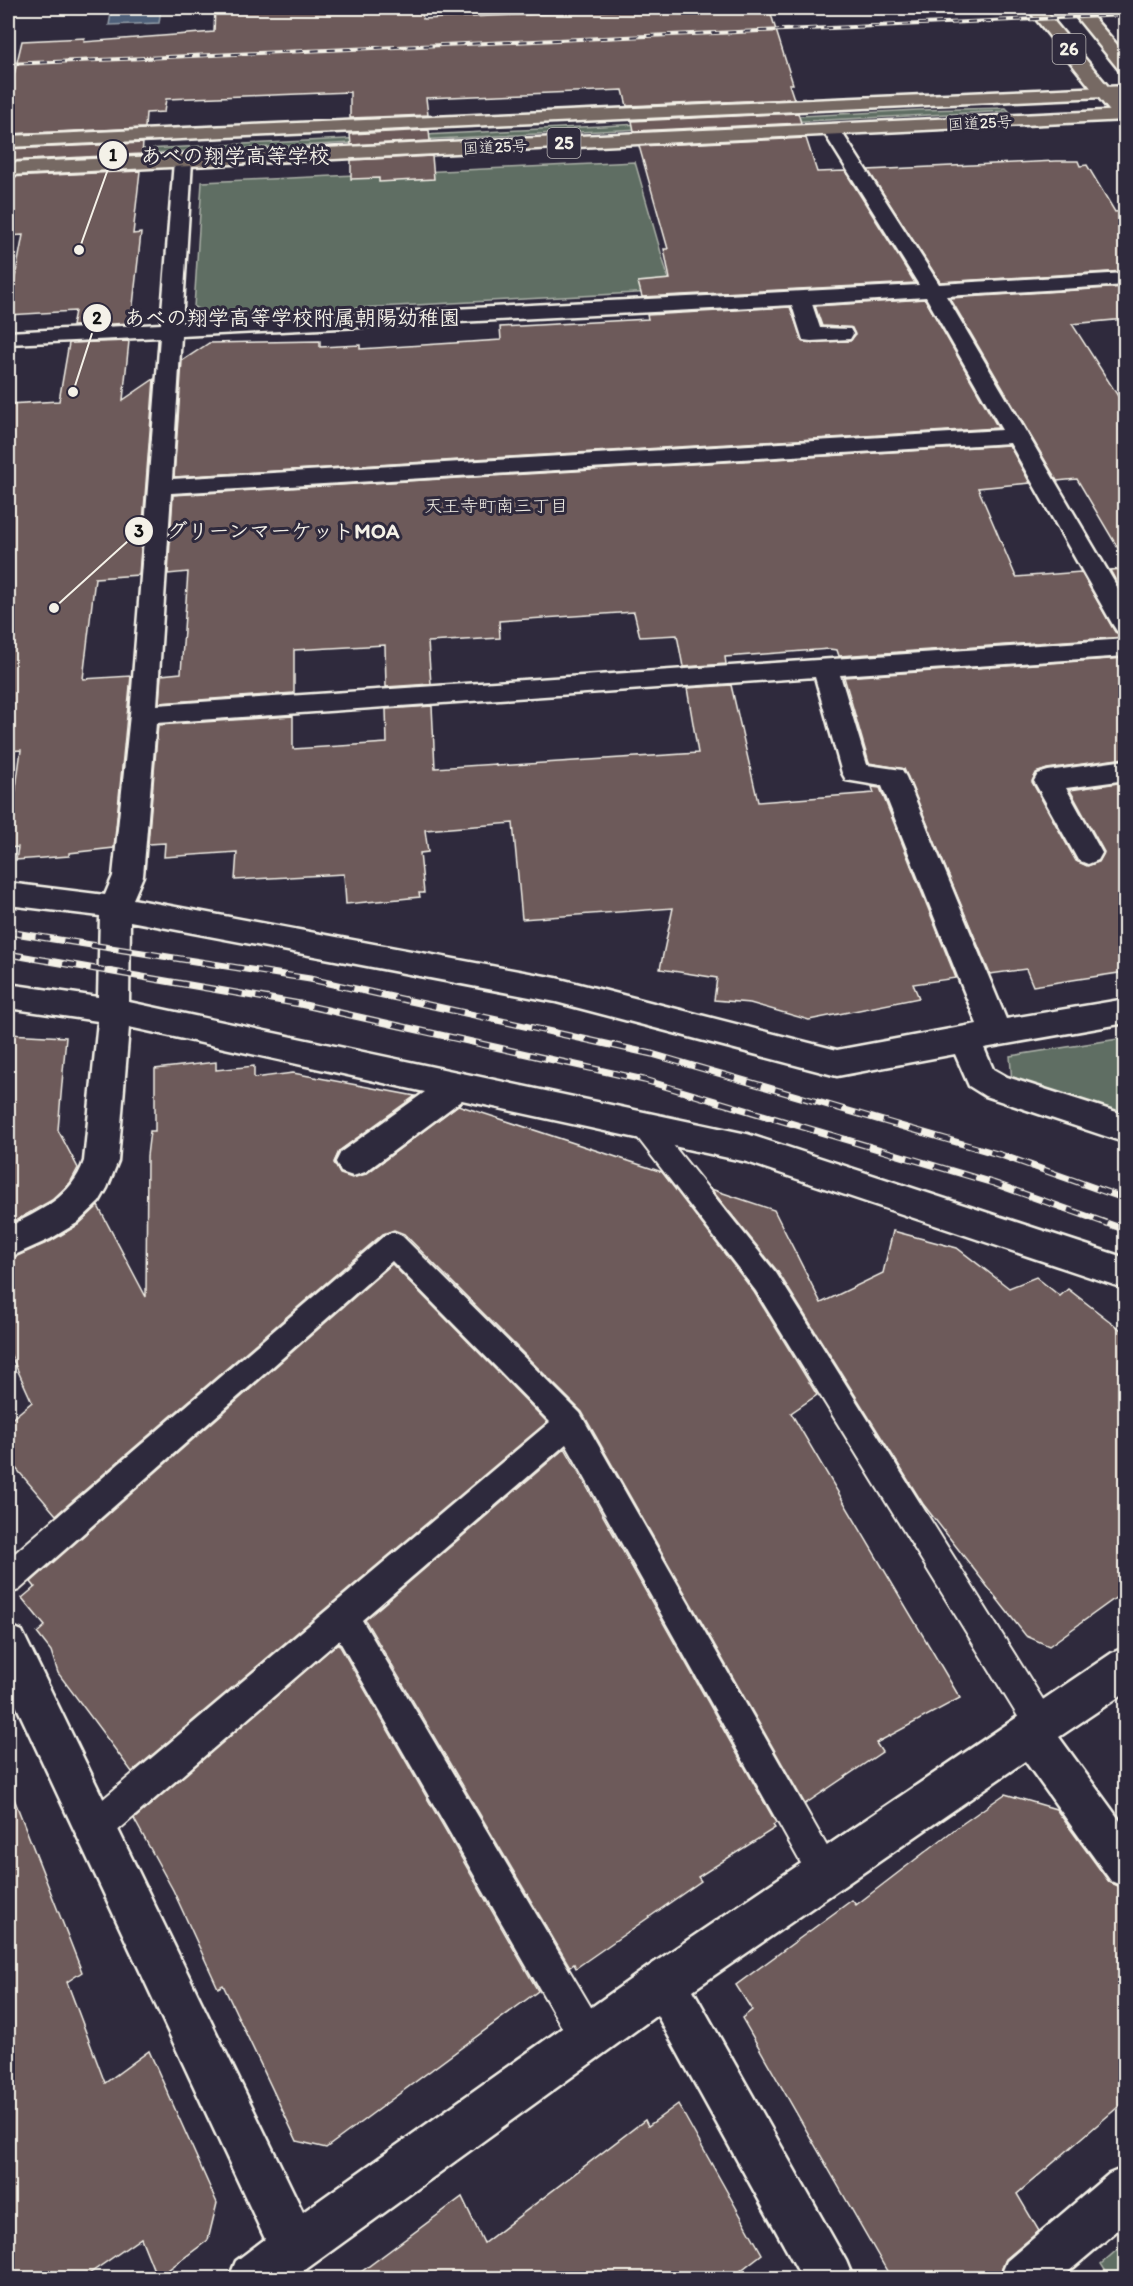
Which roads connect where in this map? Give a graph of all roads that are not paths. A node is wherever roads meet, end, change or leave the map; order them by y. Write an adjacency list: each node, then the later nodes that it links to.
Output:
1 (1035, 8): 5 (main road, 26)
2 (1077, 8): 3 (main road, 26)
3 (1125, 67)
4 (1125, 91): 5 (main road, 国道25号 / 25)
5 (1103, 92): 6 (main road, 26); 8 (main road, 国道25号 / 25)
6 (1124, 117): 7 (main road, 国道25号 / 25)
7 (832, 131): 9 (main road, 国道25号 / 25); 12 (street)
8 (8, 142)
9 (183, 162): 10 (main road, 国道25号 / 25); 14 (street)
10 (8, 169)
11 (1125, 279): 12 (street)
12 (932, 289): 13 (street); 17 (street)
13 (800, 298): 14 (street); 15 (street)
14 (171, 331): 16 (street); 18 (street)
15 (842, 334)
16 (8, 339)
17 (1017, 436): 18 (street); 19 (street)
18 (158, 487): 22 (street)
19 (1125, 625)
20 (1125, 647): 21 (street)
21 (825, 668): 22 (street); 30 (street)
22 (143, 715): 26 (street)
23 (1125, 770): 24 (street)
24 (1089, 853)
25 (8, 894): 26 (street)
26 (115, 907): 28 (street); 31 (street)
27 (8, 996): 28 (street)
28 (113, 1011): 32 (street); 36 (street)
29 (1125, 1011): 30 (street)
30 (996, 1033): 31 (street)
31 (964, 1039): 34 (street)
32 (457, 1086): 33 (street); 35 (street)
33 (643, 1125): 37 (street); 43 (lane)
34 (1125, 1129)
35 (353, 1162)
36 (8, 1243)
37 (1125, 1274)
38 (570, 1423): 39 (lane); 40 (lane); 46 (lane)
39 (8, 1579)
40 (342, 1616): 44 (lane); 48 (lane)
41 (8, 1646): 44 (street)
42 (1125, 1667): 43 (street)
43 (1036, 1729): 45 (street); 46 (street)
44 (96, 1827): 50 (street)
45 (1125, 1866)
46 (824, 1871): 47 (street)
47 (664, 1983): 48 (street); 52 (street)
48 (588, 2037): 50 (street)
49 (1125, 2191): 53 (street)
50 (295, 2249): 51 (street)
51 (253, 2278)
52 (829, 2278)
53 (1024, 2278)

